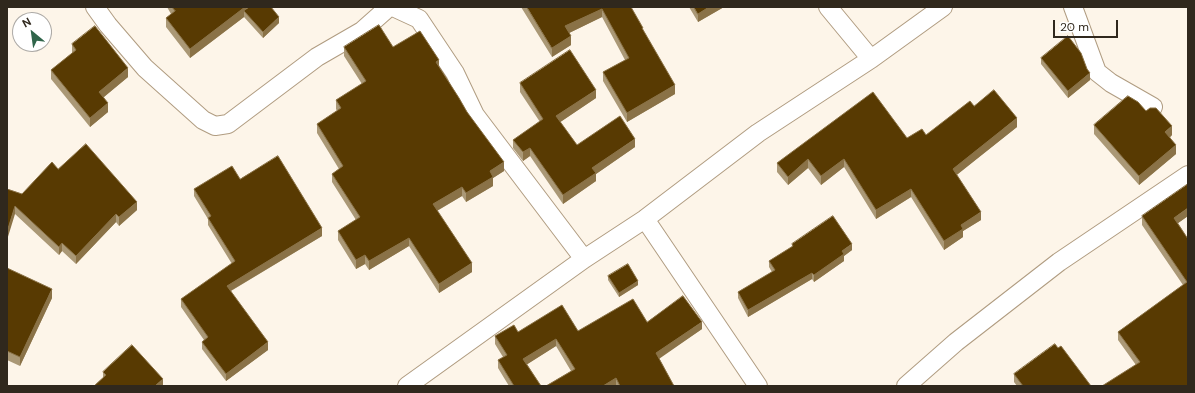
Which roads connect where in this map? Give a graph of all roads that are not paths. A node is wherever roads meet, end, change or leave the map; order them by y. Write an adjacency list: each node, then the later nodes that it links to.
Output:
1 (95, 7): 2 (street)
2 (389, 7)
3 (393, 7): 11 (street)
4 (828, 7): 7 (street)
5 (943, 7): 7 (street)
6 (1073, 7): 8 (street)
7 (871, 59): 10 (street)
8 (1153, 107)
9 (1188, 174): 14 (street)
10 (645, 218): 11 (street); 13 (street)
11 (584, 259): 12 (street)
12 (407, 386)
13 (758, 386)
14 (906, 386)

